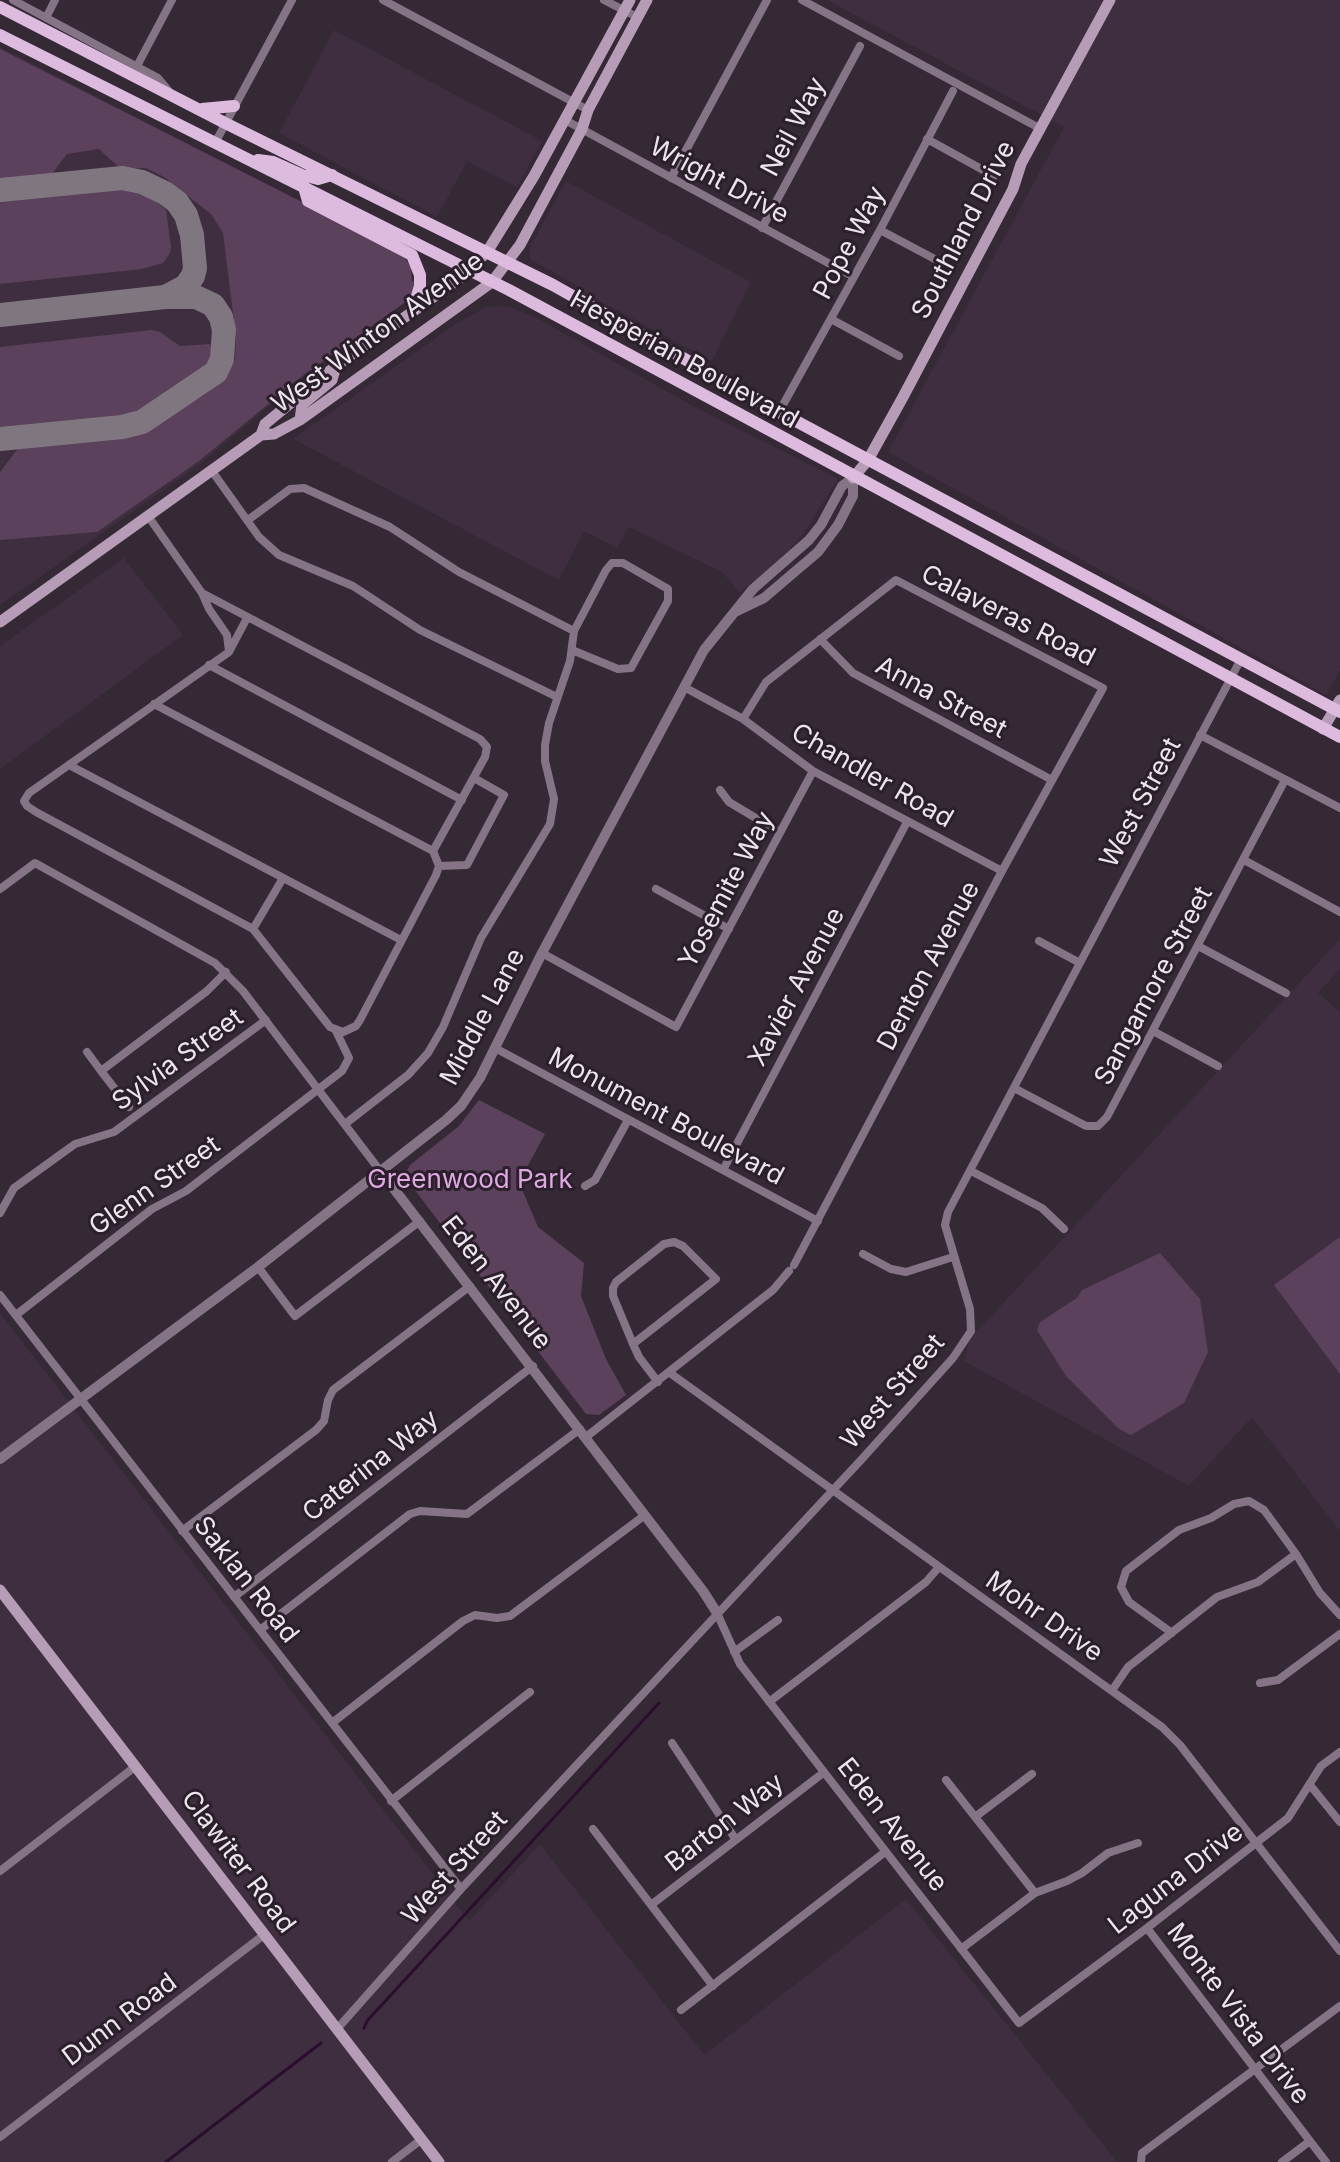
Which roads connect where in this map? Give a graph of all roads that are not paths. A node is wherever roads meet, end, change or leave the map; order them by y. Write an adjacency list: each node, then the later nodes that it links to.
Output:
1 (13, 0): 14 (street, Hesperian Boulevard)
2 (55, 0): 14 (street)
3 (172, 0): 17 (street)
4 (292, 0): 21 (street)
5 (383, 0): 20 (street)
6 (604, 0): 11 (street)
7 (647, 0): 13 (main road, West Winton Avenue)
8 (767, 0): 33 (street)
9 (802, 0): 27 (street)
10 (1110, 0): 27 (main road, Southland Drive)
11 (627, 5): 13 (street); 20 (main road, West Winton Avenue)
12 (0, 7): 19 (main road, Hesperian Boulevard)
13 (637, 17): 23 (main road, West Winton Avenue)
14 (46, 18): 17 (street, Hesperian Boulevard)
15 (0, 35): 29 (main road, Hesperian Boulevard)
16 (860, 46): 35 (street, Neil Way)
17 (137, 66): 19 (street, Hesperian Boulevard)
18 (953, 91): 28 (street, Pope Way)
19 (174, 97): 22 (main road, Hesperian Boulevard)
20 (575, 102): 23 (street); 24 (main road, West Winton Avenue)
21 (234, 106): 22 (main road); 25 (street)
22 (196, 109): 25 (main road, Hesperian Boulevard)
23 (588, 110): 26 (main road, West Winton Avenue)
24 (565, 120): 26 (street, Wright Drive); 37 (main road, West Winton Avenue)
25 (225, 123): 29 (street); 31 (main road, Hesperian Boulevard)
26 (582, 129): 33 (street, Wright Drive); 38 (main road, West Winton Avenue)
27 (1041, 129): 50 (main road, Southland Drive)
28 (927, 139): 32 (street); 36 (street, Pope Way)
29 (215, 143): 30 (main road, Hesperian Boulevard)
30 (251, 160): 31 (main road); 34 (main road, Hesperian Boulevard)
31 (332, 175): 37 (main road, Hesperian Boulevard)
32 (994, 176)
33 (671, 178): 35 (street, Wright Drive)
34 (304, 187): 40 (main road, Hesperian Boulevard); 43 (main road)
35 (762, 228): 41 (street, Wright Drive)
36 (880, 230): 39 (street); 41 (street, Pope Way)
37 (487, 252): 38 (main road, Hesperian Boulevard); 40 (main road, West Winton Avenue)
38 (509, 263): 42 (main road, West Winton Avenue); 47 (main road, Hesperian Boulevard)
39 (946, 265)
40 (470, 269): 42 (main road, Hesperian Boulevard); 43 (main road, West Winton Avenue)
41 (854, 277): 44 (street, Pope Way)
42 (492, 282): 48 (main road, West Winton Avenue); 52 (main road, Hesperian Boulevard)
43 (413, 310): 46 (main road, West Winton Avenue)
44 (831, 319): 45 (street); 47 (street, Pope Way)
45 (899, 356)
46 (337, 365): 48 (main road); 49 (main road, West Winton Avenue)
47 (779, 412): 50 (main road, Hesperian Boulevard)
48 (300, 420): 49 (main road, West Winton Avenue)
49 (261, 435): 51 (main road, West Winton Avenue)
50 (868, 460): 52 (main road, Southland Drive); 63 (main road, Hesperian Boulevard)
51 (212, 471): 53 (main road, West Winton Avenue); 54 (street)
52 (853, 478): 56 (street, Middle Lane); 56 (street, Middle Lane); 65 (main road, Hesperian Boulevard)
53 (148, 516): 55 (street); 58 (main road, West Winton Avenue)
54 (248, 520): 59 (street); 68 (street)
55 (202, 593): 57 (street); 62 (street)
56 (735, 612): 66 (street, Middle Lane)
57 (247, 618): 62 (street); 77 (street)
58 (0, 622)
59 (574, 631): 61 (street); 61 (street)
60 (820, 639): 67 (street, Calaveras Road); 71 (street); 78 (street, Anna Street)
61 (572, 650): 68 (street)
62 (229, 652): 64 (street)
63 (1241, 659): 65 (street, West Street); 70 (main road, Hesperian Boulevard)
64 (209, 665): 69 (street); 81 (street)
65 (1230, 679): 72 (main road, Hesperian Boulevard); 73 (street, West Street)
66 (684, 687): 71 (street, Chandler Road); 98 (street, Middle Lane)
67 (1103, 688): 78 (street, Denton Avenue)
68 (557, 697): 113 (street)
69 (154, 704): 75 (street); 85 (street)
70 (1338, 707): 72 (main road)
71 (743, 719): 76 (street, Chandler Road)
72 (1323, 729): 74 (main road, Hesperian Boulevard)
73 (1200, 735): 79 (street); 99 (street, West Street)
74 (1340, 737)
75 (69, 765): 89 (street); 93 (street)
76 (813, 771): 83 (street, Chandler Road); 84 (street, Yosemite Way)
77 (474, 778): 81 (street); 87 (street)
78 (1052, 780): 88 (street, Denton Avenue)
79 (1285, 780): 82 (street); 86 (street, Sangamore Street)
80 (720, 790): 84 (street)
81 (462, 800): 85 (street)
82 (1340, 808)
83 (907, 822): 88 (street, Chandler Road); 114 (street, Xavier Avenue)
84 (779, 832): 94 (street, Yosemite Way)
85 (433, 851): 87 (street)
86 (1244, 860): 92 (street); 97 (street, Sangamore Street)
87 (439, 866): 95 (street)
88 (1002, 871): 120 (street, Denton Avenue)
89 (283, 878): 93 (street); 95 (street)
90 (0, 889): 100 (street, Eden Avenue)
91 (656, 889): 94 (street)
92 (1340, 912)
93 (253, 929): 103 (street)
94 (729, 929): 98 (street, Yosemite Way)
95 (401, 940): 103 (street)
96 (1039, 941): 99 (street)
97 (1198, 946): 101 (street); 104 (street, Sangamore Street)
98 (542, 953): 105 (street, Middle Lane)
99 (1080, 963): 109 (street, West Street)
100 (226, 972): 102 (street, Eden Avenue); 108 (street)
101 (1286, 993)
102 (266, 1020): 110 (street, Eden Avenue); 118 (street, Sylvia Street)
103 (336, 1031): 110 (street, Glenn Street)
104 (1153, 1031): 107 (street); 109 (street, Sangamore Street)
105 (495, 1048): 112 (street, Monument Boulevard); 116 (street, Middle Lane)
106 (87, 1052): 108 (street)
107 (1218, 1066)
108 (101, 1071): 111 (street)
109 (1014, 1088): 115 (street, West Street)
110 (319, 1091): 113 (street, Eden Avenue); 127 (street, Glenn Street)
111 (129, 1107)
112 (628, 1120): 114 (street, Monument Boulevard); 117 (street)
113 (345, 1124): 116 (street, Eden Avenue)
114 (723, 1170): 120 (street, Monument Boulevard)
115 (971, 1171): 121 (street); 123 (street, West Street)
116 (381, 1172): 119 (street, Eden Avenue); 124 (street, Middle Lane)
117 (585, 1186)
118 (0, 1213)
119 (420, 1221): 124 (street); 125 (street, Eden Avenue)
120 (818, 1221): 130 (street, Denton Avenue)
121 (1064, 1229)
122 (863, 1254): 123 (street)
123 (953, 1257): 135 (street, West Street)
124 (258, 1267): 132 (street, Middle Lane)
125 (470, 1286): 129 (street, Eden Avenue); 137 (street)
126 (0, 1295): 127 (street, Saklan Road)
127 (16, 1315): 132 (street, Saklan Road)
128 (633, 1344): 128 (street); 131 (street)
129 (533, 1366): 133 (street, Eden Avenue); 141 (street, Caterina Way)
130 (670, 1373): 131 (street, Denton Avenue); 135 (street, Mohr Drive)
131 (658, 1382): 133 (street, Denton Avenue)
132 (83, 1399): 134 (street, Middle Lane); 137 (street, Saklan Road)
133 (583, 1433): 136 (street, Eden Avenue); 145 (street, Denton Avenue)
134 (0, 1459)
135 (831, 1491): 139 (street, Mohr Drive); 142 (street, West Street)
136 (645, 1515): 142 (street, Eden Avenue); 153 (street)
137 (182, 1531): 141 (street, Saklan Road)
138 (1296, 1554): 143 (street); 146 (street); 146 (street)
139 (939, 1567): 150 (street, Mohr Drive); 152 (street)
140 (0, 1590): 156 (main road, Clawiter Road)
141 (234, 1597): 145 (street, Saklan Road)
142 (717, 1613): 148 (street, Eden Avenue); 170 (street, West Street)
143 (1340, 1615)
144 (778, 1620): 148 (street)
145 (260, 1630): 153 (street, Saklan Road)
146 (1172, 1633): 150 (street)
147 (1340, 1634): 149 (street)
148 (734, 1652): 152 (street, Eden Avenue)
149 (1260, 1683)
150 (1113, 1689): 167 (street, Mohr Drive)
151 (530, 1692): 161 (street)
152 (769, 1702): 157 (street, Eden Avenue)
153 (332, 1723): 161 (street, Saklan Road)
154 (672, 1743): 165 (street)
155 (1340, 1752): 160 (street, Laguna Drive)
156 (136, 1766): 169 (street); 174 (main road, Clawiter Road)
157 (823, 1773): 165 (street, Barton Way); 168 (street, Eden Avenue)
158 (1032, 1774): 162 (street)
159 (946, 1780): 162 (street)
160 (1310, 1785): 163 (street); 167 (street, Laguna Drive)
161 (391, 1801): 170 (street, Saklan Road)
162 (975, 1817): 171 (street)
163 (1340, 1822)
164 (593, 1829): 172 (street)
165 (736, 1840): 172 (street, Barton Way)
166 (1138, 1843): 171 (street)
167 (1256, 1843): 173 (street, Laguna Drive); 176 (street, Mohr Drive)
168 (885, 1852): 175 (street, Eden Avenue); 177 (street)
169 (0, 1871)
170 (461, 1889): 181 (street, West Street)
171 (1035, 1893): 175 (street)
172 (651, 1905): 177 (street)
173 (1147, 1928): 180 (street, Laguna Drive); 182 (street, Monte Vista Drive)
174 (265, 1934): 181 (main road, Clawiter Road); 183 (street, Dunn Road)
175 (961, 1949): 180 (street, Eden Avenue)
176 (1340, 1951)
177 (713, 1986): 179 (street)
178 (1340, 2006): 182 (street)
179 (681, 2010)
180 (1019, 2023)
181 (337, 2029): 184 (main road, Clawiter Road)
182 (1256, 2070): 185 (street, Monte Vista Drive); 186 (street)
183 (0, 2137)
184 (422, 2139): 187 (street); 188 (main road, Clawiter Road)
185 (1310, 2141): 189 (street); 190 (street, Monte Vista Drive)
186 (1142, 2158)
187 (392, 2162)
188 (439, 2162)
189 (1282, 2162)
190 (1326, 2162)

